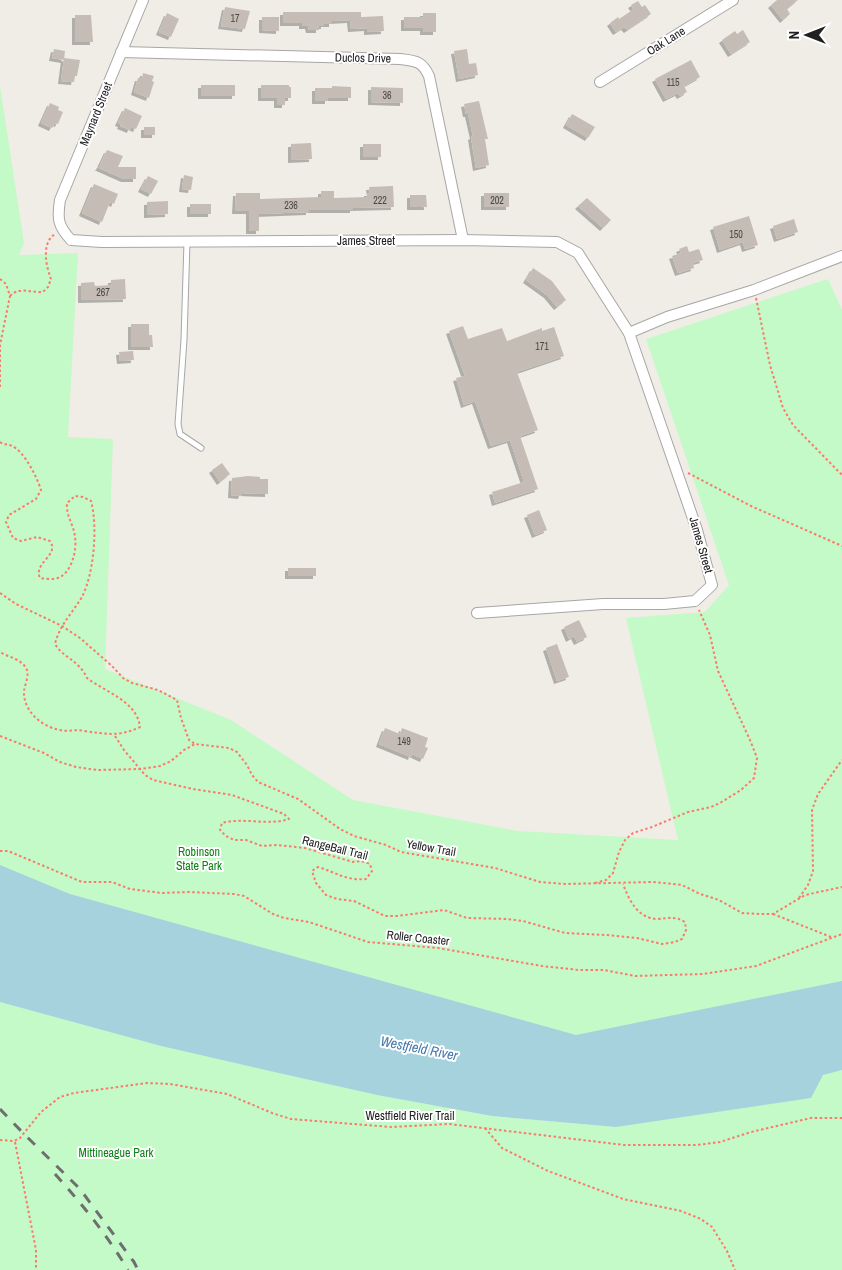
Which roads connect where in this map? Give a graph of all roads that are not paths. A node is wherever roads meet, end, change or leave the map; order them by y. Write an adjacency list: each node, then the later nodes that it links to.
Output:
1 (143, 0): 3 (street, Maynard Street)
2 (733, 0): 4 (street, Oak Lane)
3 (121, 52): 5 (street, Maynard Street); 6 (street, Duclos Drive)
4 (600, 82)
5 (61, 230): 7 (street, James Street)
6 (463, 240): 7 (street, James Street); 9 (street, James Street)
7 (187, 242): 10 (lane)
8 (842, 256): 9 (street)
9 (629, 333): 11 (street, James Street)
10 (201, 448)
11 (477, 613)

